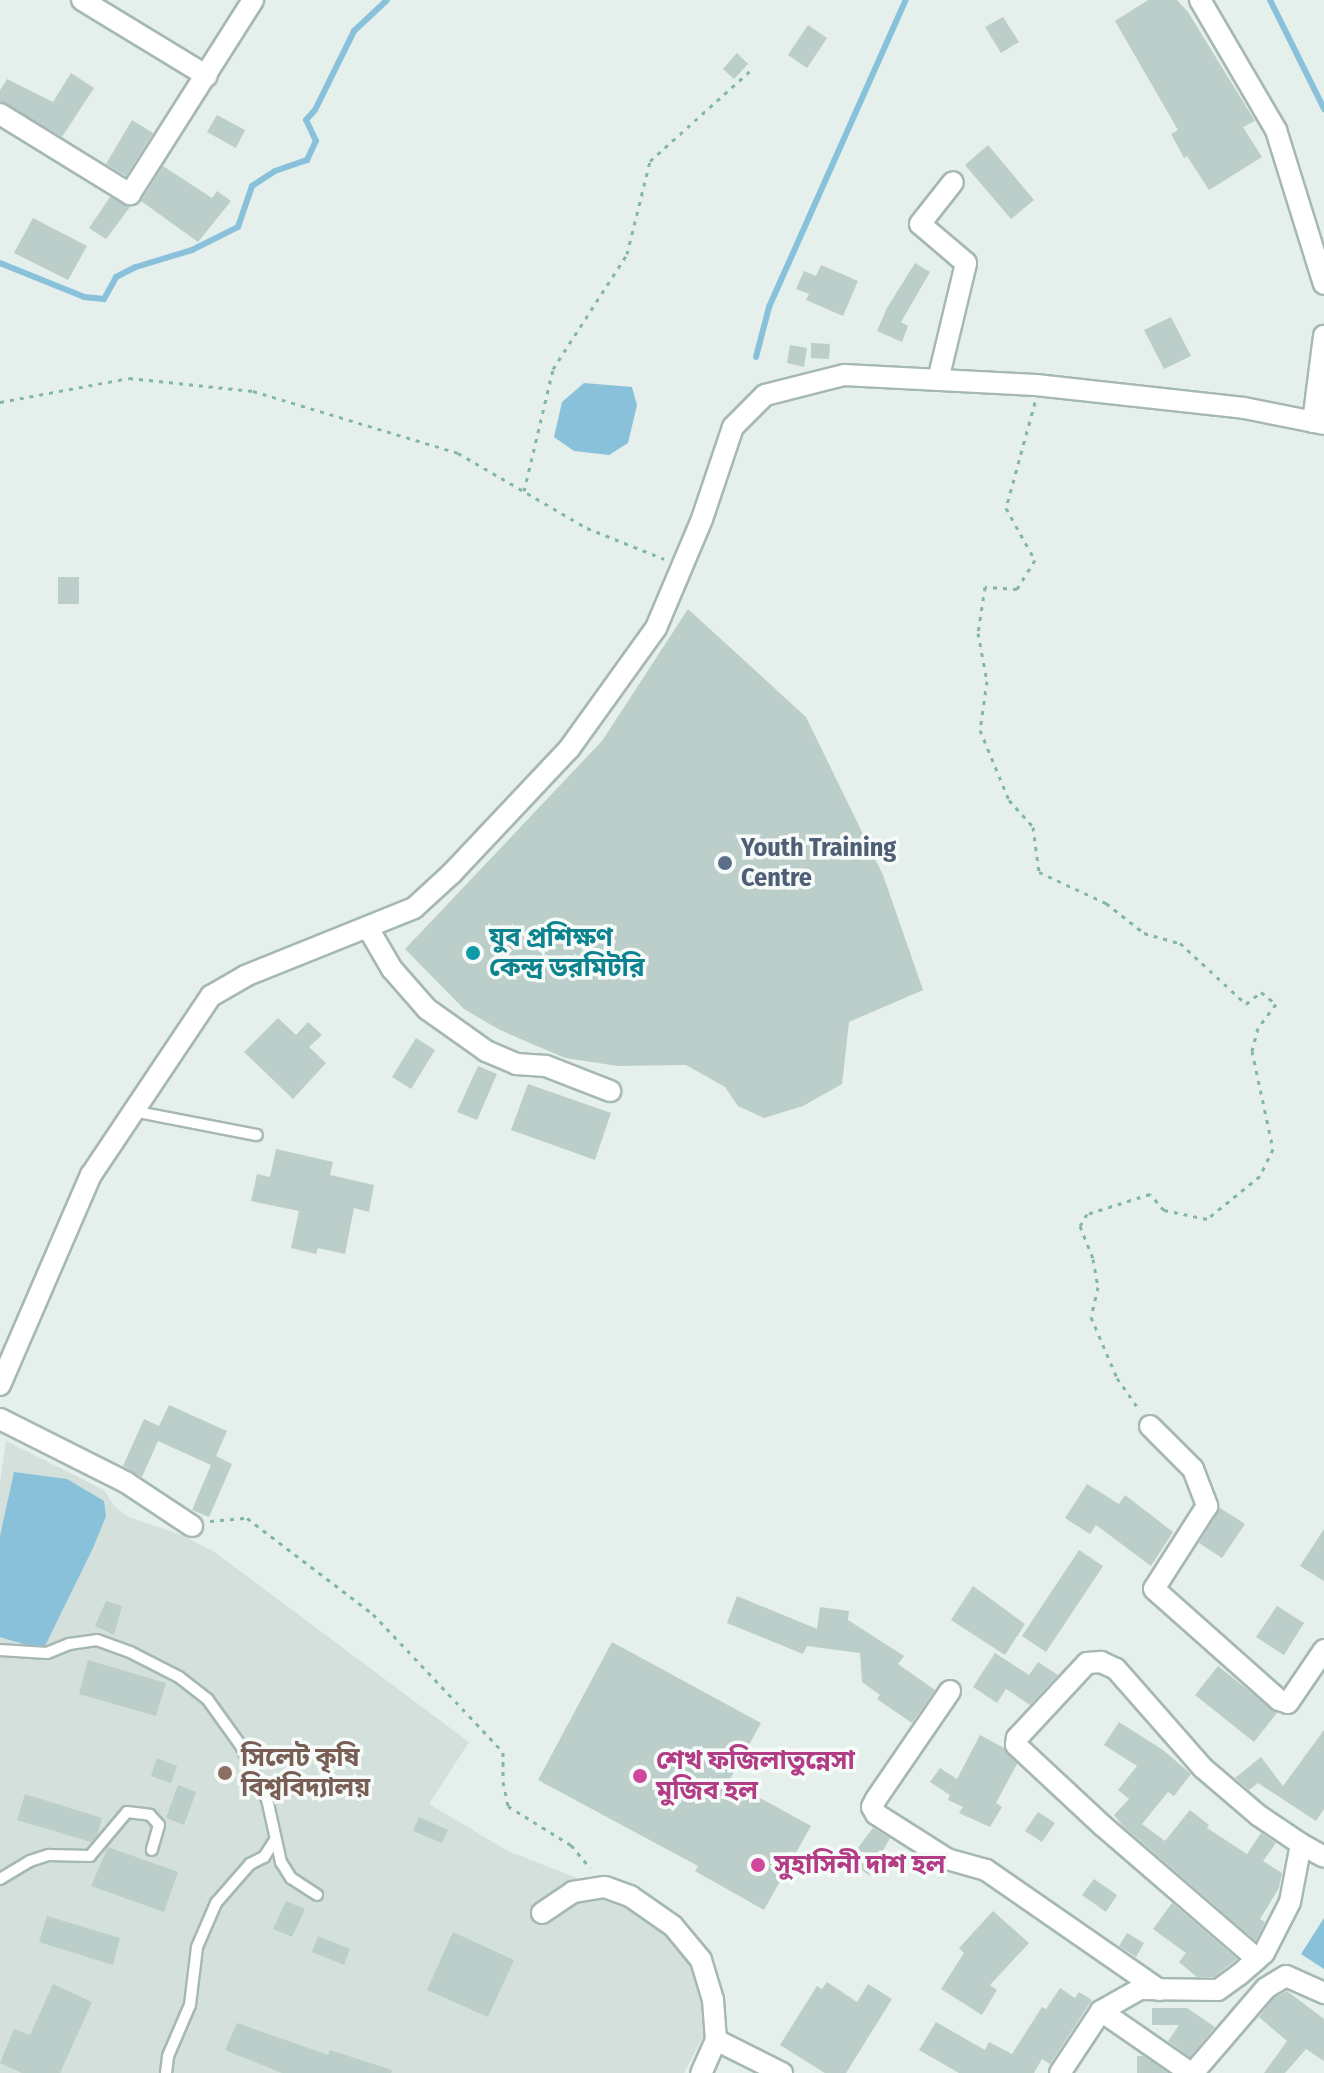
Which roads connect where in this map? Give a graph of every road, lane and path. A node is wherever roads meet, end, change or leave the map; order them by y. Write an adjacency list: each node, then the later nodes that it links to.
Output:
1 (82, 0): 5 (street)
2 (253, 0): 5 (street)
3 (1200, 0): 8 (street)
4 (750, 71): 14 (path)
5 (207, 76): 6 (street)
6 (0, 114)
7 (953, 182): 10 (street)
8 (1324, 284)
9 (1324, 336): 13 (street)
10 (938, 380): 11 (street); 15 (street)
11 (1036, 385): 13 (street); 22 (path)
12 (0, 402): 14 (path)
13 (1318, 423)
14 (524, 491): 15 (path)
15 (682, 566): 16 (street)
16 (368, 928): 17 (street); 18 (street)
17 (610, 1091)
18 (133, 1111): 19 (lane); 20 (street)
19 (257, 1135)
20 (0, 1385)
21 (0, 1419): 23 (street)
22 (1150, 1426): 25 (street)
23 (192, 1526): 32 (path)
24 (0, 1650): 27 (lane)
25 (1324, 1650)
26 (950, 1691): 36 (street)
27 (275, 1840): 33 (lane); 40 (lane)
28 (1301, 1844): 30 (street); 35 (street); 35 (street)
29 (152, 1850): 31 (lane)
30 (1324, 1857)
31 (0, 1879)
32 (605, 1887): 34 (street); 39 (street)
33 (317, 1895)
34 (542, 1913)
35 (1257, 1959): 36 (street)
36 (1159, 1990): 38 (street)
37 (1324, 1993): 44 (street)
38 (1101, 2011): 43 (street); 44 (street)
39 (716, 2040): 41 (street); 42 (street)
40 (166, 2073)
41 (701, 2073)
42 (782, 2073)
43 (1060, 2073)
44 (1192, 2073)

